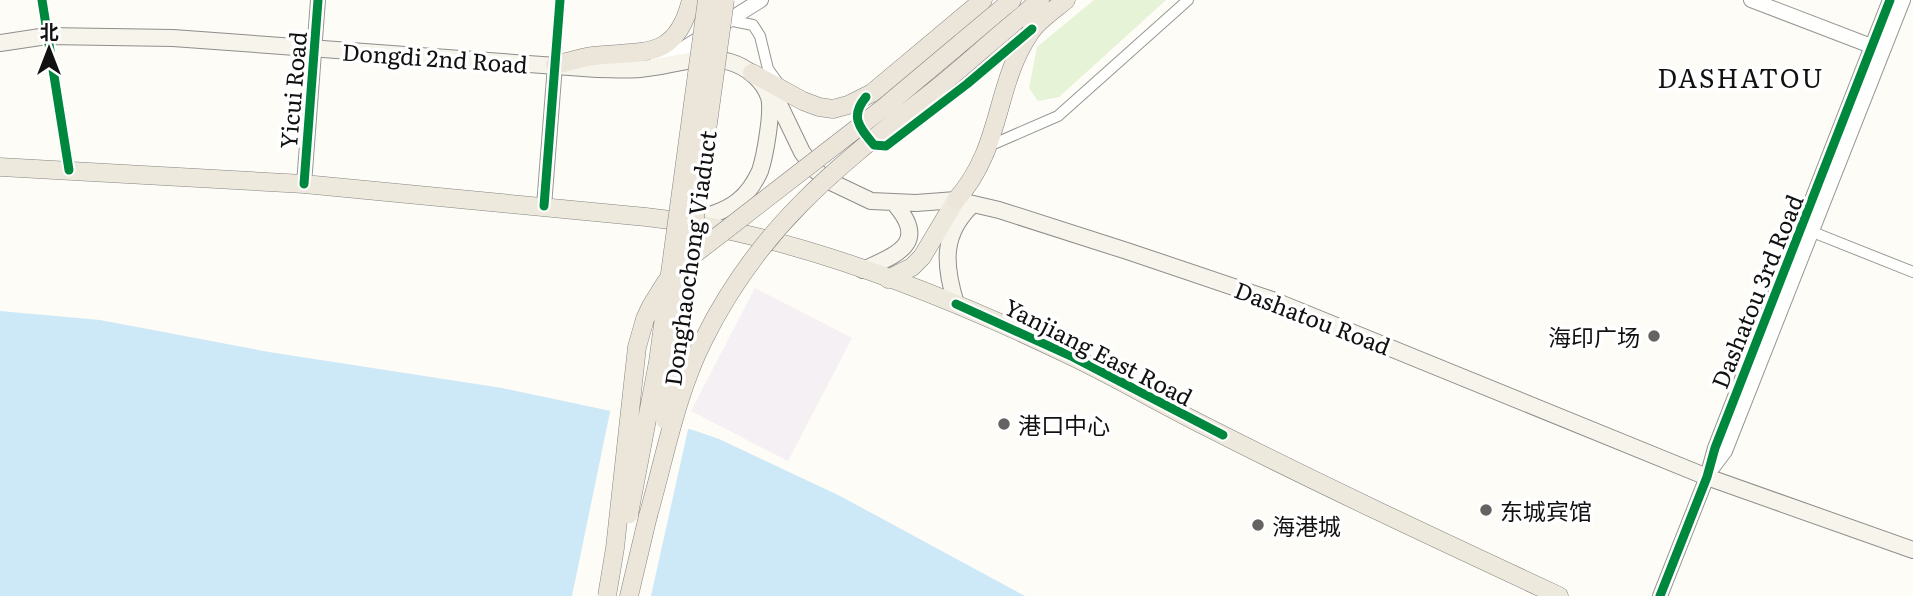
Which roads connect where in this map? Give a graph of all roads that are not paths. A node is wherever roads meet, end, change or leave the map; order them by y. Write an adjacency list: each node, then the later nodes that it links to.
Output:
1 (42, 0): 18 (street)
2 (318, 0): 21 (street, Yicui Road)
3 (560, 0): 22 (street)
4 (691, 0): 22 (highway)
5 (706, 0): 43 (highway, Donghaochong Viaduct, bridge)
6 (724, 0): 41 (highway, Donghaochong Viaduct, bridge)
7 (761, 0): 16 (street)
8 (983, 0): 26 (highway)
9 (1012, 0): 43 (highway, bridge)
10 (1040, 0): 17 (highway)
11 (1066, 0): 17 (highway)
12 (1188, 0): 27 (street)
13 (1751, 0): 20 (street)
14 (1890, 0): 20 (street, Dashatou 3rd Road)
15 (1903, 0): 20 (street, Dashatou 3rd Road)
16 (728, 20): 23 (street); 25 (street)
17 (1024, 24): 26 (street); 27 (highway); 41 (highway, bridge)
18 (47, 36): 19 (main road, Dongdi 2nd Road); 21 (main road, Dongdi 2nd Road); 29 (street)
19 (0, 43)
20 (1877, 49): 35 (street, Dashatou 3rd Road)
21 (314, 50): 22 (main road, Dongdi 2nd Road); 30 (street, Yicui Road)
22 (555, 65): 23 (main road, Dongdi 2nd Road); 33 (street)
23 (640, 69): 24 (main road, Dongdi 2nd Road)
24 (752, 73): 25 (highway); 31 (main road, Dashatou Road); 34 (main road)
25 (782, 89): 26 (highway)
26 (866, 97)
27 (989, 146): 32 (highway)
28 (0, 167): 29 (main road, Yanjiang East Road)
29 (69, 170): 30 (main road, Yanjiang East Road)
30 (304, 184): 33 (main road, Yanjiang East Road)
31 (893, 202): 32 (main road, Dashatou Road); 36 (main road)
32 (965, 202): 38 (main road); 39 (main road); 40 (main road, Dashatou Road)
33 (544, 206): 34 (main road, Yanjiang East Road)
34 (690, 221): 36 (main road, Yanjiang East Road)
35 (1807, 229): 37 (street); 40 (street, Dashatou 3rd Road)
36 (863, 270): 38 (main road, Yanjiang East Road)
37 (1913, 272)
38 (888, 279): 39 (main road, Yanjiang East Road)
39 (956, 304): 45 (main road, Yanjiang East Road)
40 (1707, 477): 42 (main road, Dashatou Road); 46 (street, Dashatou 3rd Road)
41 (648, 516): 44 (highway)
42 (1913, 550)
43 (607, 596)
44 (629, 596)
45 (1559, 596)
46 (1660, 596)

